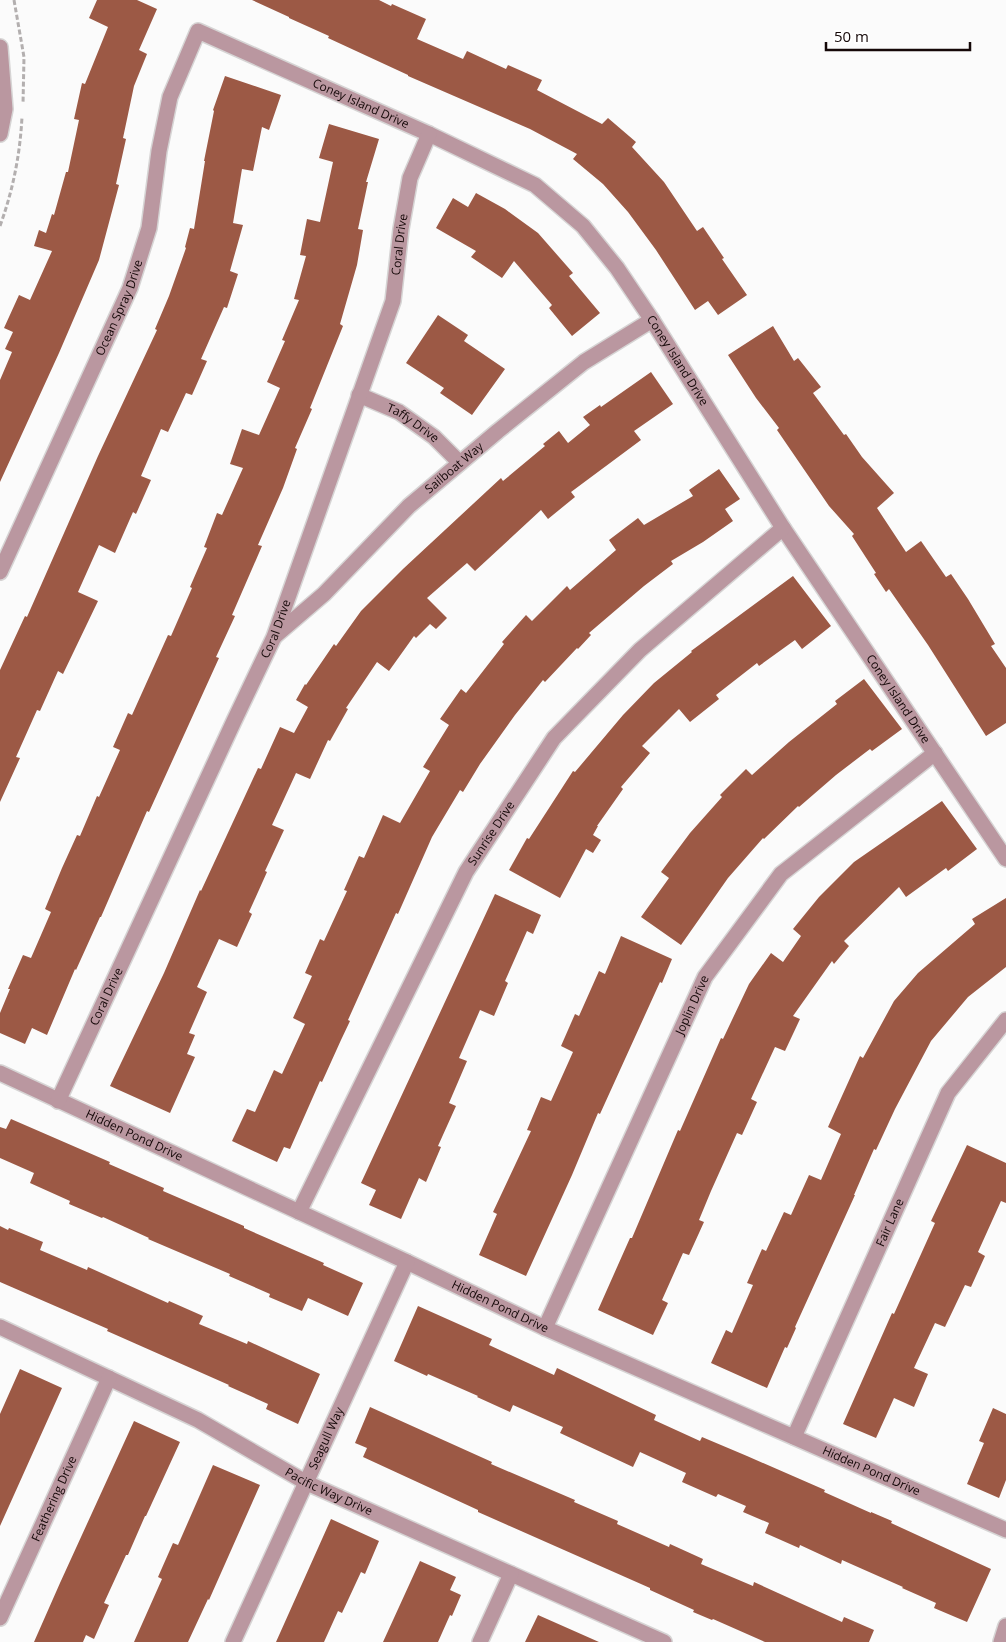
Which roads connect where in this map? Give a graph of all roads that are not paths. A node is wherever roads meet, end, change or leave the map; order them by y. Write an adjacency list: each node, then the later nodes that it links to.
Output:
1 (198, 31): 4 (street, Coney Island Drive); 9 (street, Ocean Spray Drive)
2 (0, 47): 3 (street)
3 (0, 134)
4 (429, 134): 5 (street, Coney Island Drive); 6 (street, Coral Drive)
5 (652, 320): 7 (street, Sailboat Way); 8 (street, Coney Island Drive)
6 (359, 395): 7 (street, Taffy Drive); 10 (street, Coral Drive)
7 (460, 463): 10 (street, Sailboat Way)
8 (783, 528): 11 (street, Coney Island Drive); 16 (street, Sunrise Drive)
9 (0, 572)
10 (274, 637): 15 (street, Coral Drive)
11 (935, 753): 12 (street, Coney Island Drive); 19 (street, Joplin Drive)
12 (1006, 859)
13 (1006, 1020): 21 (street, Fair Lane)
14 (0, 1073): 15 (street, Hidden Pond Drive)
15 (58, 1101): 16 (street, Hidden Pond Drive)
16 (299, 1212): 17 (street, Hidden Pond Drive)
17 (407, 1262): 19 (street, Hidden Pond Drive); 22 (street, Seagull Way)
18 (0, 1328): 20 (street, Pacific Way Drive)
19 (545, 1328): 21 (street, Hidden Pond Drive)
20 (109, 1378): 22 (street, Pacific Way Drive); 25 (street, Feathering Drive)
21 (794, 1437): 23 (street, Hidden Pond Drive)
22 (306, 1482): 24 (street, Pacific Way Drive); 27 (street, Seagull Way)
23 (1006, 1530)
24 (511, 1574): 28 (street); 29 (street, Pacific Way Drive)
25 (0, 1618)
26 (1006, 1626): 30 (street)
27 (233, 1642)
28 (480, 1642)
29 (664, 1642)
30 (1001, 1642)

